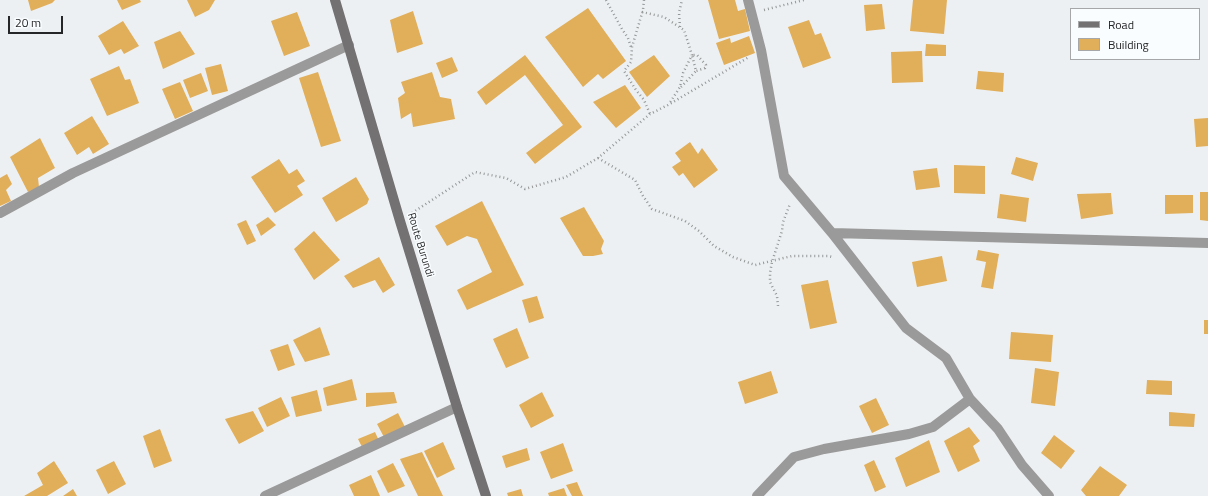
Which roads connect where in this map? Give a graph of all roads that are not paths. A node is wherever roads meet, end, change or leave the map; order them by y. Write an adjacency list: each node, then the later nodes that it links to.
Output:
1 (335, 0): 3 (main road, Route Burundi)
2 (748, 0): 5 (street)
3 (349, 45): 4 (street); 8 (main road, Route Burundi)
4 (0, 213)
5 (832, 233): 6 (street); 7 (street)
6 (1208, 243)
7 (970, 399): 11 (street); 12 (street)
8 (457, 407): 9 (street); 10 (main road, Route Burundi)
9 (265, 496)
10 (486, 496)
11 (757, 496)
12 (1049, 496)

